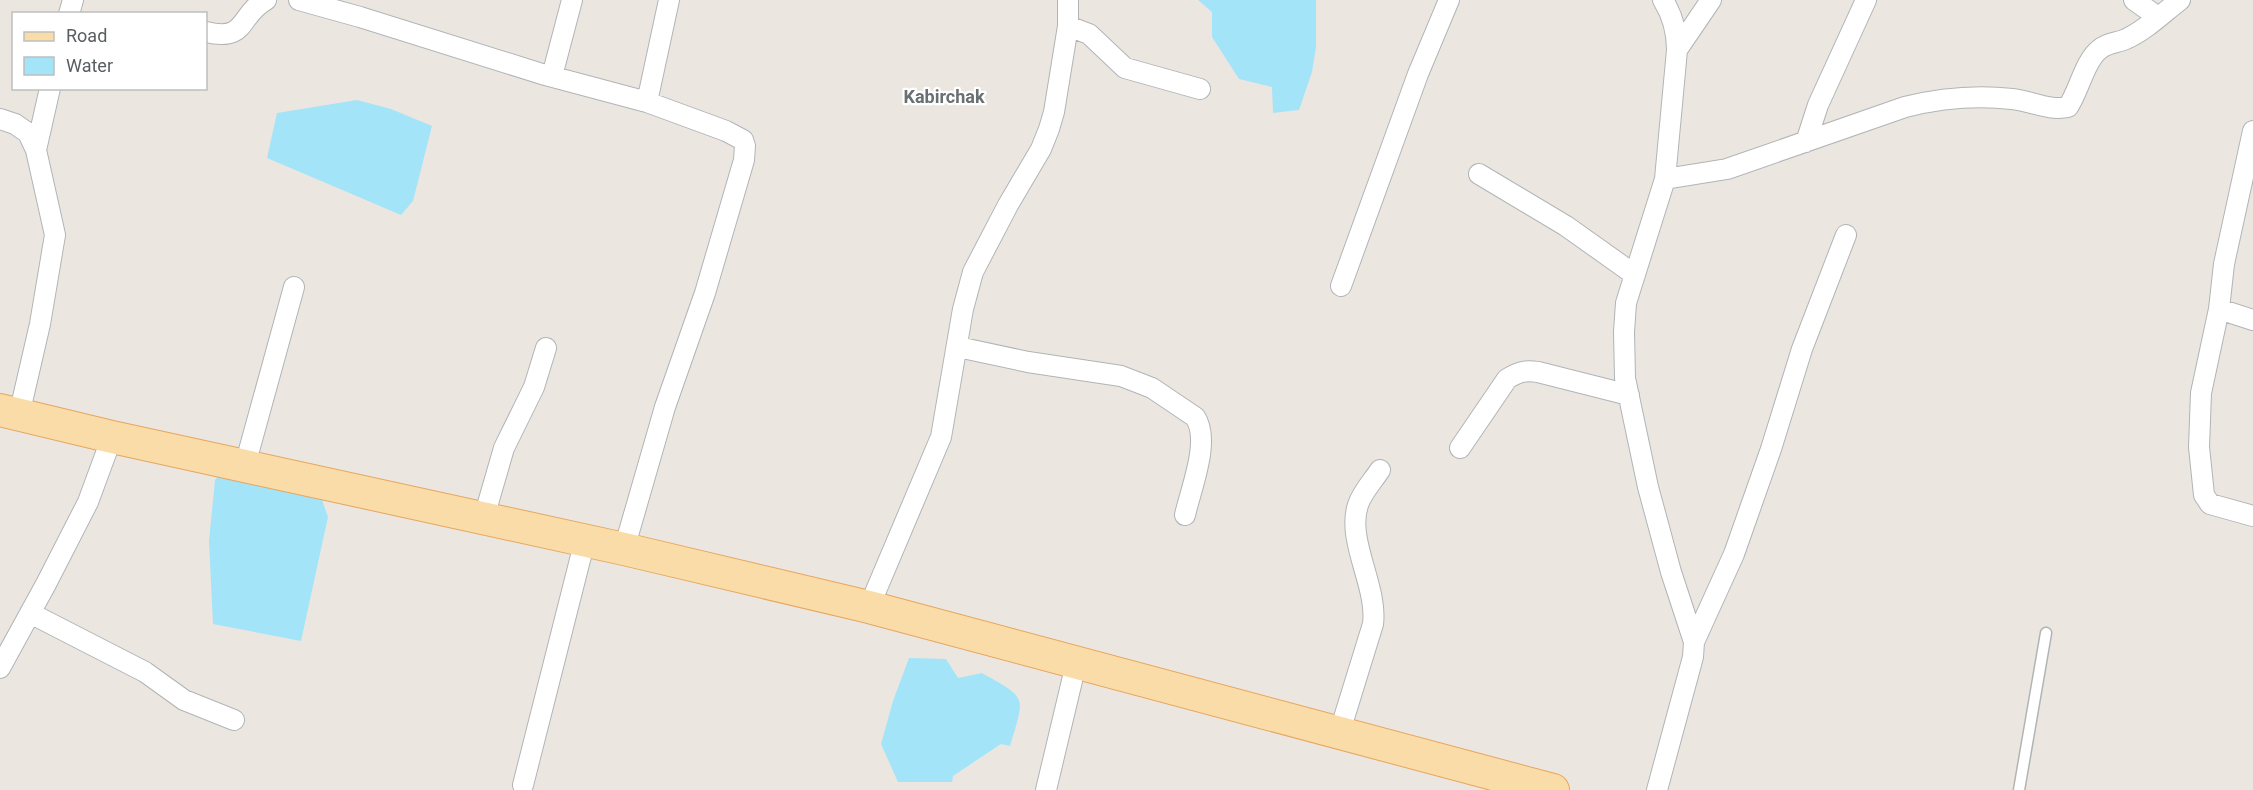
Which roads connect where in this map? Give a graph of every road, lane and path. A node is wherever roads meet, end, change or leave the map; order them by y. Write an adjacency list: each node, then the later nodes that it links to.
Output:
1 (266, 0): 14 (street)
2 (299, 0): 16 (street)
3 (572, 0): 16 (street)
4 (669, 0): 19 (street)
5 (1068, 0): 13 (street)
6 (1449, 0): 29 (street)
7 (1663, 0): 15 (street)
8 (1711, 0): 15 (street)
9 (1866, 0): 22 (street)
10 (2134, 0): 12 (street)
11 (2180, 0): 12 (street)
12 (2158, 17): 22 (street)
13 (1068, 26): 17 (street); 33 (street)
14 (207, 32)
15 (1677, 50): 26 (street)
16 (552, 76): 19 (street)
17 (1200, 89)
18 (50, 90): 23 (street)
19 (646, 102): 45 (street)
20 (0, 119): 23 (street)
21 (2253, 131): 24 (street)
22 (1806, 142): 26 (street)
23 (36, 150): 36 (street)
24 (2249, 163): 31 (street)
25 (1479, 174): 28 (street)
26 (1665, 179): 28 (street)
27 (1846, 235): 49 (street)
28 (1635, 275): 35 (street)
29 (1341, 286)
30 (294, 287): 39 (street)
31 (2219, 309): 32 (street); 42 (street)
32 (2253, 320)
33 (958, 347): 41 (street); 46 (street)
34 (546, 348): 43 (street)
35 (1629, 395): 38 (street); 49 (street)
36 (10, 412): 37 (main road)
37 (112, 437): 39 (main road); 47 (street)
38 (1460, 448)
39 (245, 465): 43 (main road)
40 (1380, 470): 53 (street)
41 (1185, 514)
42 (2253, 516)
43 (484, 517): 44 (main road)
44 (585, 540): 45 (main road); 54 (street)
45 (624, 549): 46 (main road)
46 (869, 607): 50 (main road)
47 (30, 613): 51 (street); 52 (street)
48 (2046, 633): 58 (lane)
49 (1694, 642): 57 (street)
50 (1076, 664): 53 (main road); 55 (street)
51 (0, 668)
52 (234, 720)
53 (1339, 734): 56 (main road)
54 (523, 785)
55 (1046, 790)
56 (1553, 790)
57 (1657, 790)
58 (2019, 790)

